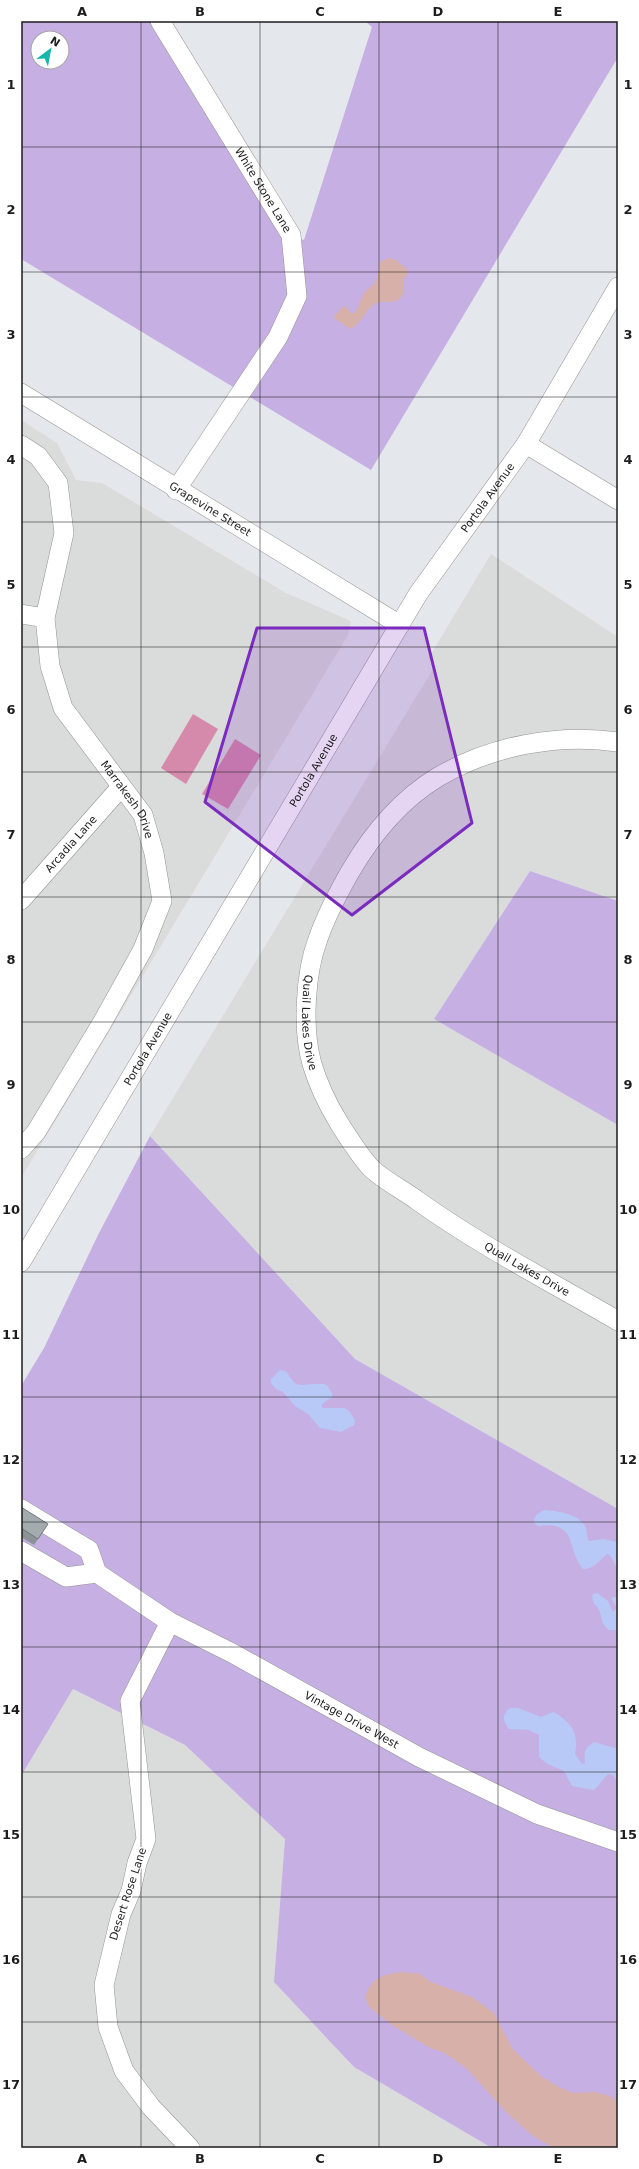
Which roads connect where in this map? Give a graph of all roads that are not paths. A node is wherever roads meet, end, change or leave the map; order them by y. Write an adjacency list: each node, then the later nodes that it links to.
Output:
1 (160, 21): 6 (street, White Stone Lane)
2 (618, 287): 4 (street, Portola Avenue)
3 (21, 393): 6 (street, Grapevine Street)
4 (526, 444): 7 (street); 10 (street, Portola Avenue)
5 (21, 445): 9 (street, Marrakesh Drive)
6 (176, 490): 10 (street, Grapevine Street)
7 (618, 500)
8 (21, 614): 9 (street)
9 (45, 618): 12 (street, Marrakesh Drive)
10 (400, 625): 15 (street, Portola Avenue)
11 (618, 742): 16 (street, Quail Lakes Drive)
12 (121, 787): 13 (street, Arcadia Lane); 14 (street, Marrakesh Drive)
13 (21, 900)
14 (21, 1149)
15 (21, 1262)
16 (618, 1321)
17 (21, 1509): 19 (street)
18 (21, 1551): 19 (street)
19 (97, 1574): 20 (street, Vintage Drive West)
20 (170, 1622): 21 (street, Vintage Drive West); 22 (street, Desert Rose Lane)
21 (618, 1842)
22 (190, 2148)

